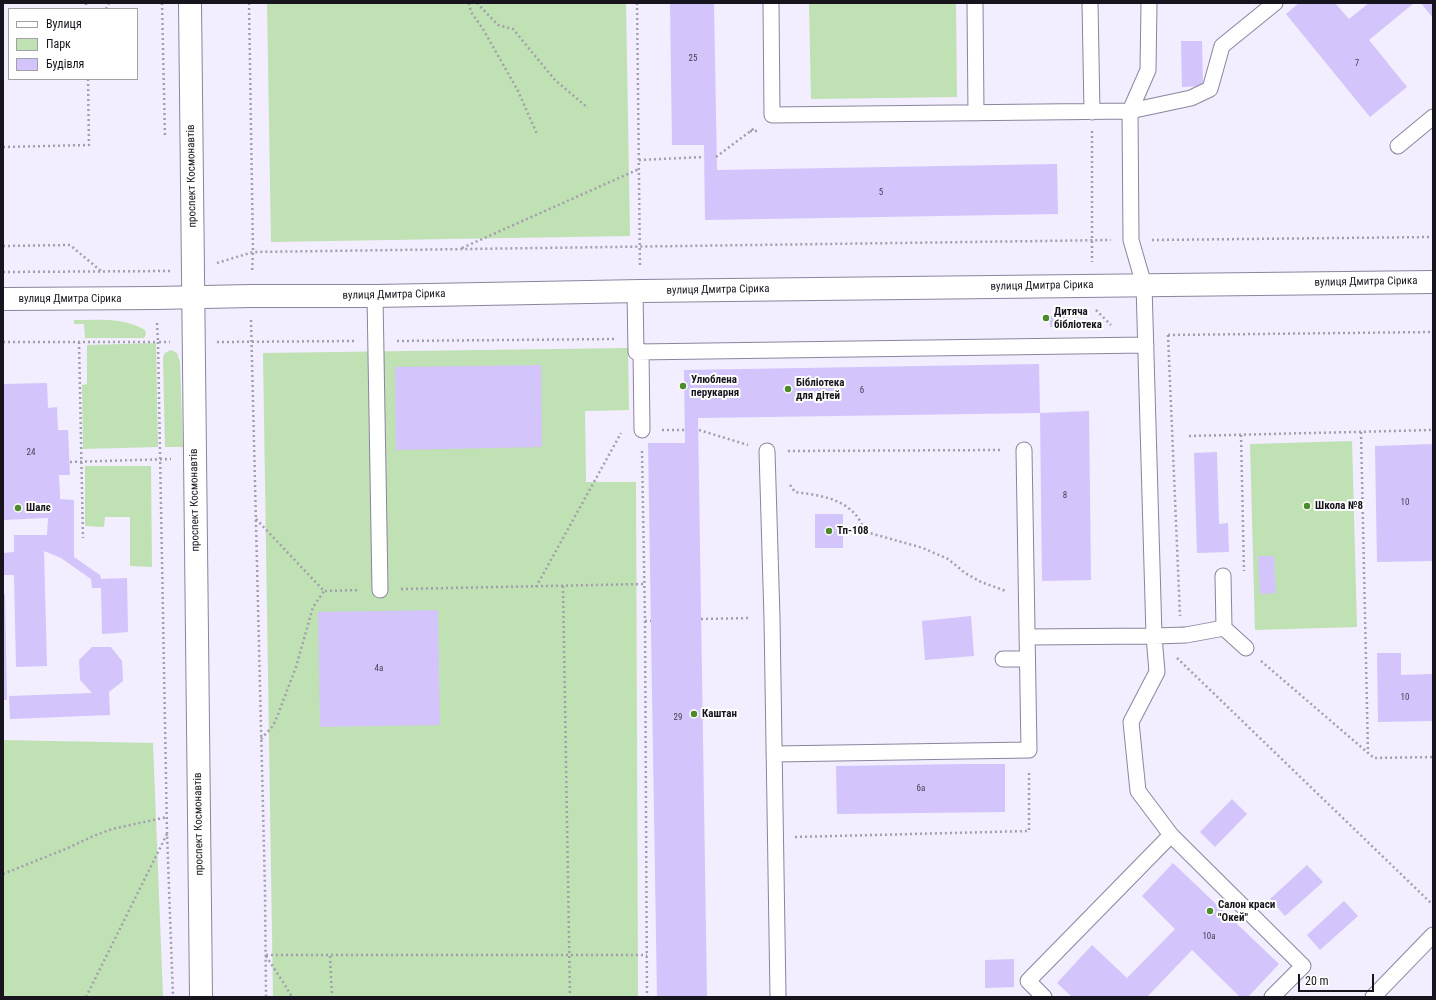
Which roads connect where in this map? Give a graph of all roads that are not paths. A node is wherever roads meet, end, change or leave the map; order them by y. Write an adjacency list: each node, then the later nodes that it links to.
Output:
1 (190, 3): 16 (street, проспект Космонавтів)
2 (771, 3): 9 (lane)
3 (975, 3): 9 (lane)
4 (1090, 3): 8 (lane)
5 (1149, 3): 7 (lane)
6 (1275, 3): 7 (lane)
7 (1130, 111): 8 (lane); 13 (lane)
8 (1092, 112): 9 (lane)
9 (976, 113)
10 (1433, 117): 11 (lane)
11 (1398, 146)
12 (1433, 282): 13 (street, вулиця Дмитра Сірика)
13 (1144, 285): 14 (street, вулиця Дмитра Сірика); 18 (lane)
14 (638, 291): 15 (street, вулиця Дмитра Сірика); 19 (lane)
15 (375, 296): 16 (street, вулиця Дмитра Сірика); 24 (lane)
16 (194, 298): 17 (street, вулиця Дмитра Сірика); 34 (street, проспект Космонавтів)
17 (3, 299)
18 (1146, 340): 19 (lane); 26 (lane)
19 (639, 345): 20 (lane)
20 (642, 430)
21 (1024, 450): 27 (lane)
22 (767, 452): 31 (lane)
23 (1223, 576): 25 (lane)
24 (380, 590)
25 (1224, 628): 26 (lane); 28 (lane)
26 (1154, 636): 27 (lane); 32 (lane)
27 (1027, 638): 30 (lane)
28 (1246, 648)
29 (1003, 659): 30 (lane)
30 (1027, 659): 31 (lane)
31 (774, 754): 35 (lane)
32 (1171, 836): 36 (lane); 37 (lane)
33 (1433, 935): 38 (lane)
34 (201, 997)
35 (778, 997)
36 (1044, 997)
37 (1272, 997)
38 (1373, 997)

